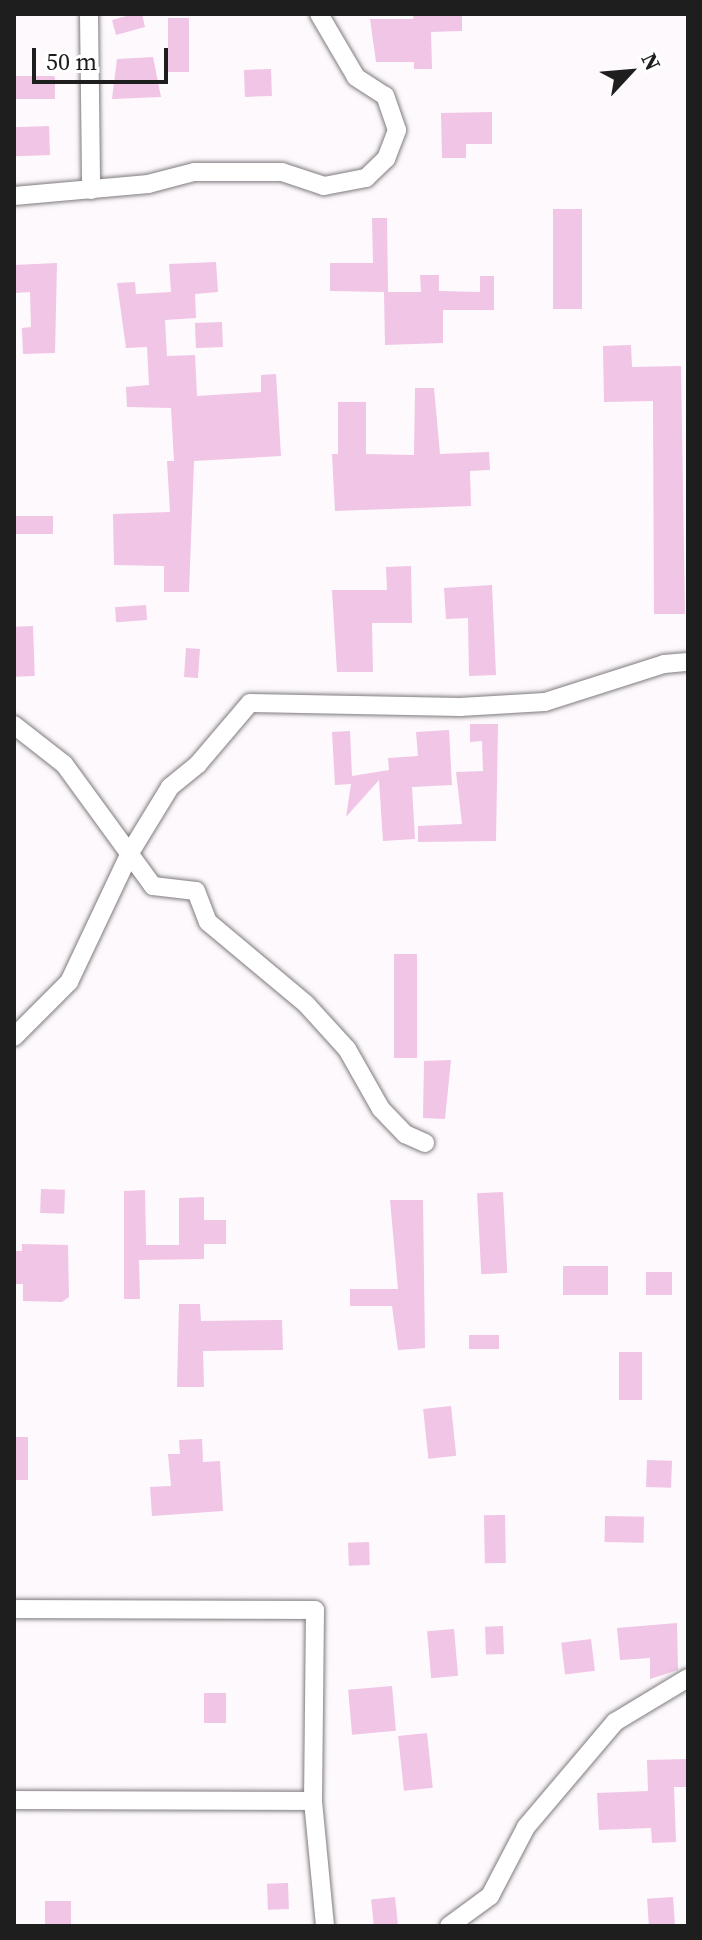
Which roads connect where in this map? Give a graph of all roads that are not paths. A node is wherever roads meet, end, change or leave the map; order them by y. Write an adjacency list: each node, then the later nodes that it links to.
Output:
1 (89, 14): 3 (street)
2 (319, 14): 3 (street)
3 (91, 190): 4 (street)
4 (14, 196)
5 (688, 662): 7 (street)
6 (14, 725): 7 (street)
7 (131, 851): 8 (street); 9 (street)
8 (14, 1037)
9 (425, 1143)
10 (14, 1609): 13 (street)
11 (688, 1678): 15 (street)
12 (14, 1800): 13 (street)
13 (313, 1801): 14 (street)
14 (325, 1926)
15 (449, 1926)

